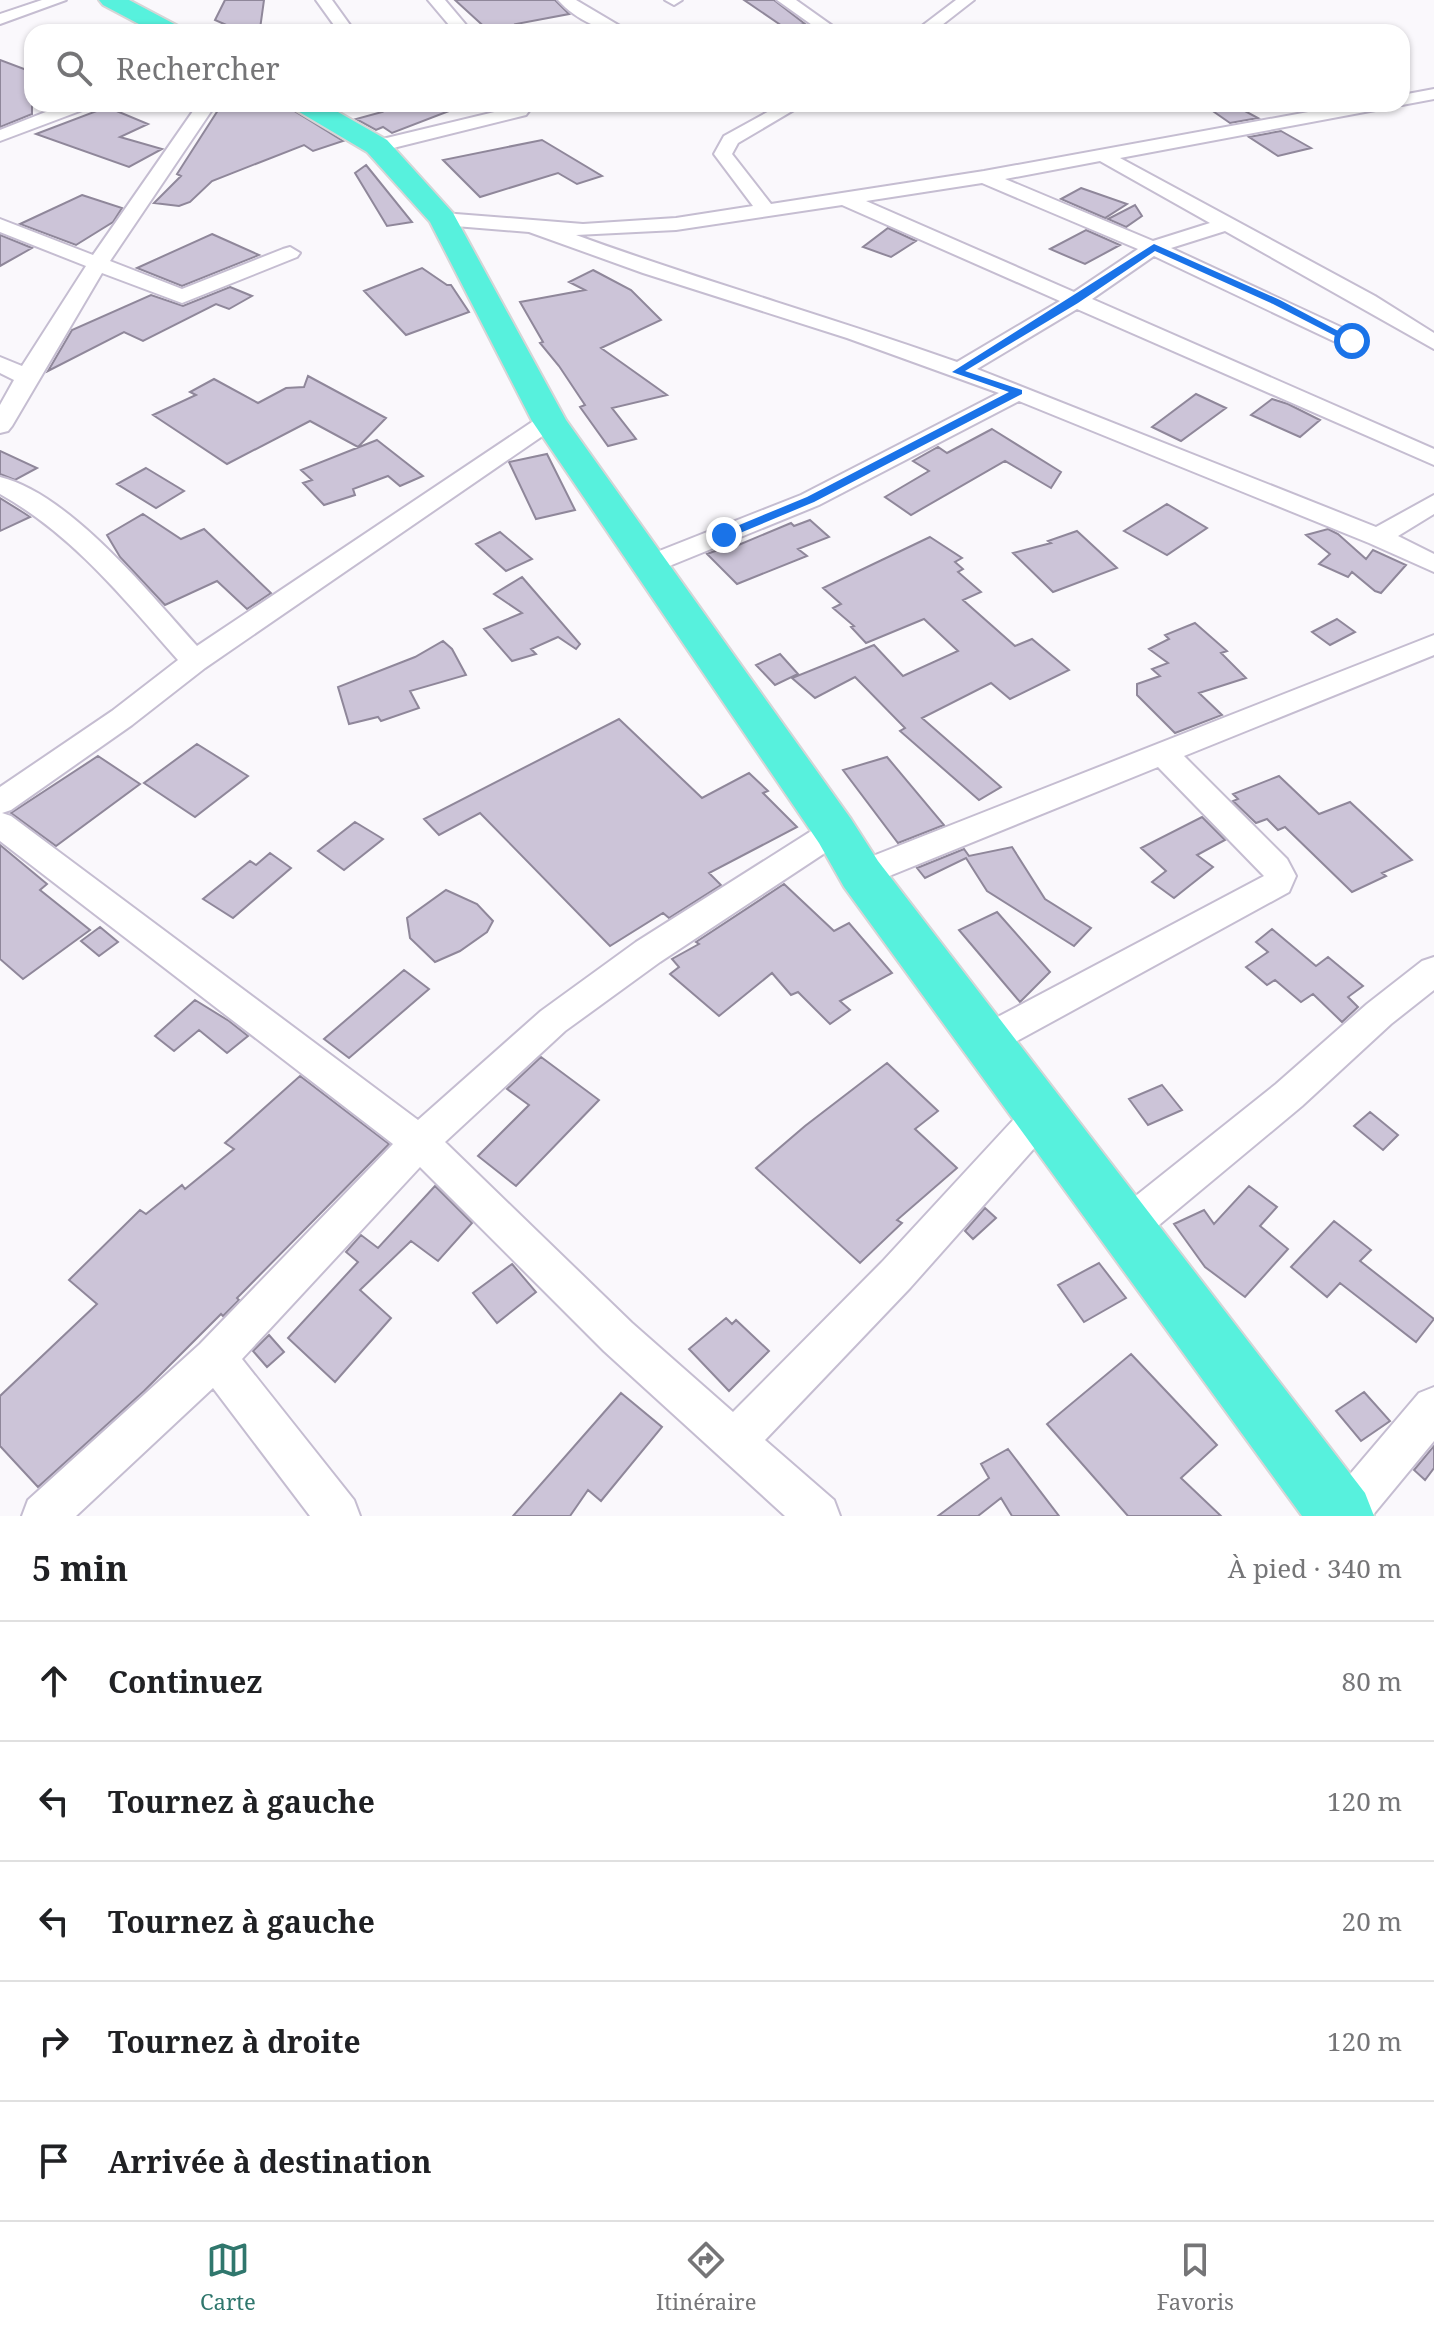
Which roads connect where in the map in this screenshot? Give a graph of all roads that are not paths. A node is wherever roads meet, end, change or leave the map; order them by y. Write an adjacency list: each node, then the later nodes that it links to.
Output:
1 (58, 0): 8 (street)
2 (111, 0): 9 (highway)
3 (324, 0): 10 (street)
4 (436, 0): 11 (street)
5 (566, 0): 12 (street)
6 (785, 0): 13 (street)
7 (966, 0): 14 (street)
8 (0, 19)
9 (157, 24)
10 (341, 24)
11 (457, 24)
12 (605, 24)
13 (821, 24)
14 (933, 24)
15 (1434, 94): 16 (street)
16 (1410, 98)
17 (11, 112): 24 (street)
18 (59, 112): 24 (street)
19 (202, 112): 37 (street)
20 (319, 112): 26 (highway)
21 (515, 112): 26 (street)
22 (781, 112): 30 (street)
23 (1336, 112): 27 (street)
24 (34, 121): 25 (street)
25 (0, 136)
26 (377, 146): 31 (highway)
27 (1100, 154): 28 (street); 32 (street)
28 (984, 177): 29 (street); 35 (street)
29 (848, 200): 30 (street); 38 (street)
30 (767, 212): 34 (street)
31 (443, 219): 34 (street); 45 (highway)
32 (1226, 224): 35 (street); 40 (street)
33 (0, 225): 37 (street)
34 (536, 228): 42 (street)
35 (1154, 247): 38 (street); 39 (street)
36 (290, 253): 37 (street)
37 (99, 264): 43 (street)
38 (1075, 301): 42 (street); 47 (street)
39 (1352, 341)
40 (1434, 342)
41 (0, 364): 43 (street)
42 (957, 372): 44 (street)
43 (27, 377): 46 (street)
44 (1018, 392): 50 (street); 52 (street)
45 (549, 421): 52 (highway); 54 (street)
46 (0, 426)
47 (1434, 458)
48 (0, 484): 54 (street)
49 (1434, 503): 50 (street)
50 (1378, 537): 51 (street)
51 (1434, 564)
52 (648, 565): 58 (highway)
53 (1434, 644): 55 (street)
54 (195, 661): 56 (street)
55 (1161, 752): 59 (street); 61 (street)
56 (0, 802)
57 (0, 824): 63 (street)
58 (835, 831): 59 (highway); 63 (street)
59 (861, 874): 61 (highway)
60 (1434, 971): 64 (street)
61 (985, 1041): 62 (highway)
62 (1041, 1115): 64 (highway); 67 (street)
63 (419, 1142): 65 (street); 67 (street)
64 (1127, 1227): 71 (highway)
65 (215, 1358): 68 (street); 69 (street)
66 (1434, 1408): 71 (street)
67 (733, 1442): 70 (street)
68 (44, 1516)
69 (338, 1516)
70 (818, 1516)
71 (1343, 1516)

